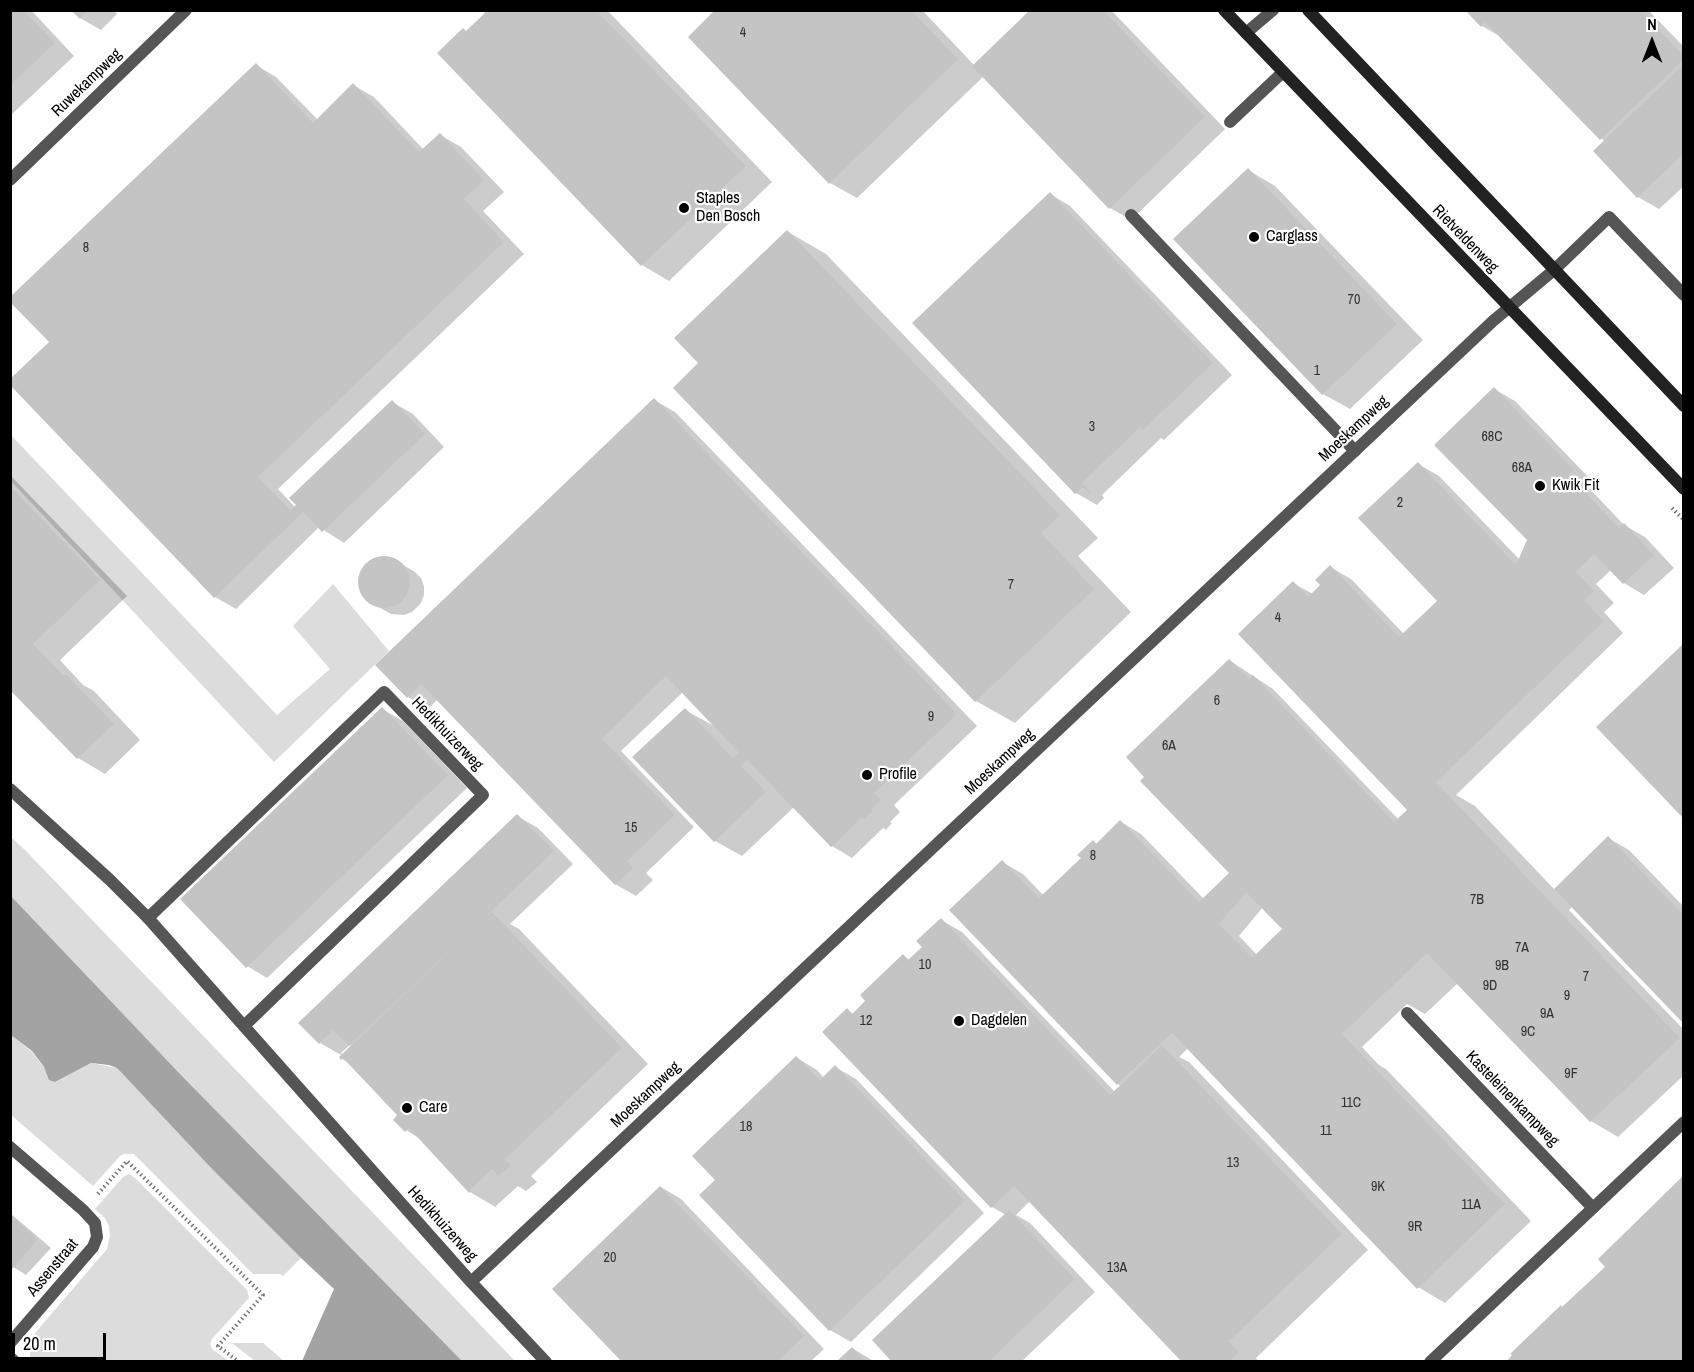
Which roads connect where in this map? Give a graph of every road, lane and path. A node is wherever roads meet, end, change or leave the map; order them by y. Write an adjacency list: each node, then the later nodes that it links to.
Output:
1 (186, 10): 8 (street, Ruwekampweg)
2 (1224, 10): 5 (main road, Rietveldenweg)
3 (1273, 10): 5 (street)
4 (1308, 10): 10 (main road)
5 (1246, 33): 6 (main road, Rietveldenweg)
6 (1283, 72): 7 (street); 12 (main road, Rietveldenweg)
7 (1230, 122)
8 (10, 180)
9 (1131, 215): 14 (street)
10 (1554, 270): 11 (street); 12 (street, Moeskampweg); 13 (main road)
11 (1683, 293)
12 (1509, 307): 14 (street, Moeskampweg); 15 (main road, Rietveldenweg)
13 (1683, 406)
14 (1354, 451): 24 (street, Moeskampweg)
15 (1683, 489)
16 (10, 789): 17 (street, Hedikhuizerweg)
17 (148, 918): 19 (street, Hedikhuizerweg); 19 (street, Hedikhuizerweg)
18 (1407, 1013): 22 (street, Kasteleinenkampweg)
19 (244, 1026): 24 (street, Hedikhuizerweg)
20 (1683, 1122): 22 (street)
21 (10, 1147): 23 (street)
22 (1592, 1208): 30 (street)
23 (83, 1210): 25 (street, Assenstraat); 28 (path)
24 (471, 1282): 29 (street, Hedikhuizerweg)
25 (10, 1343)
26 (10, 1357): 27 (street)
27 (15, 1362)
28 (239, 1362)
29 (546, 1362)
30 (1430, 1362)

